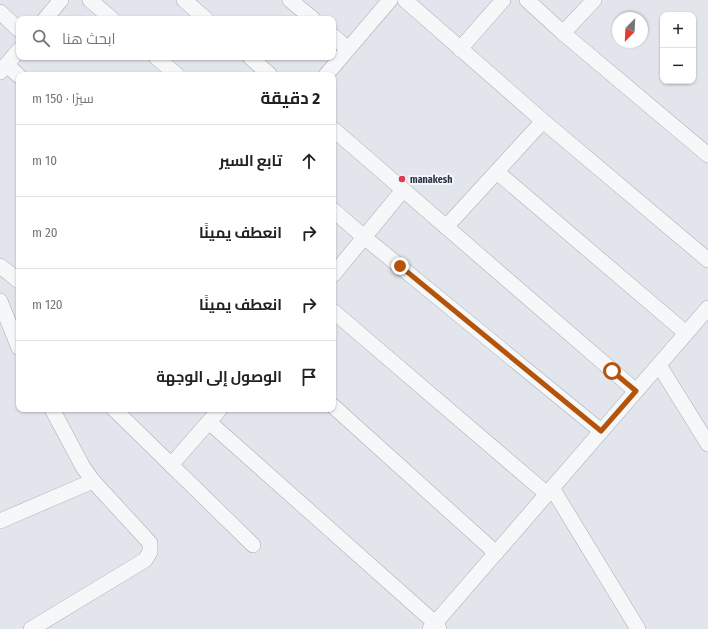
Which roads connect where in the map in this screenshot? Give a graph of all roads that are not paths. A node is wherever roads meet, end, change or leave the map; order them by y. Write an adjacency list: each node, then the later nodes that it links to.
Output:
1 (61, 0): 11 (street)
2 (90, 0): 12 (street)
3 (184, 0): 13 (street)
4 (290, 0): 14 (street)
5 (390, 0): 18 (street)
6 (405, 0): 19 (street)
7 (503, 0): 19 (street)
8 (527, 0): 16 (street)
9 (594, 0): 16 (street)
10 (0, 12): 15 (street)
11 (48, 16)
12 (109, 16)
13 (203, 16)
14 (309, 16)
15 (16, 27)
16 (563, 33): 30 (street)
17 (336, 39): 18 (street)
18 (348, 49): 26 (street)
19 (460, 49): 28 (street)
20 (16, 53): 23 (street)
21 (160, 60): 24 (street)
22 (253, 60): 25 (street)
23 (3, 68): 27 (street)
24 (174, 72)
25 (267, 72)
26 (329, 72)
27 (16, 74)
28 (543, 122): 31 (street); 36 (street)
29 (336, 132): 32 (street)
30 (708, 154)
31 (497, 172): 34 (street); 43 (street)
32 (403, 190): 34 (street); 35 (street)
33 (336, 213): 35 (street)
34 (446, 227): 46 (street)
35 (364, 236): 38 (street); 52 (street)
36 (708, 260)
37 (0, 266): 39 (street)
38 (336, 271)
39 (16, 279)
40 (0, 301): 44 (street)
41 (708, 308): 43 (street)
42 (336, 314): 56 (street)
43 (686, 333): 45 (street)
44 (16, 341)
45 (658, 365): 46 (street); 53 (street)
46 (636, 391): 52 (street)
47 (336, 409): 59 (street)
48 (54, 412): 55 (street)
49 (117, 412): 54 (street)
50 (217, 412): 51 (street)
51 (209, 422): 54 (street); 60 (street)
52 (601, 431): 56 (street)
53 (708, 444)
54 (171, 464): 58 (street)
55 (92, 481): 57 (street); 61 (street)
56 (549, 491): 59 (street); 62 (street)
57 (0, 521)
58 (254, 545)
59 (496, 553): 60 (street)
60 (435, 627)
61 (31, 629)
62 (638, 629)

